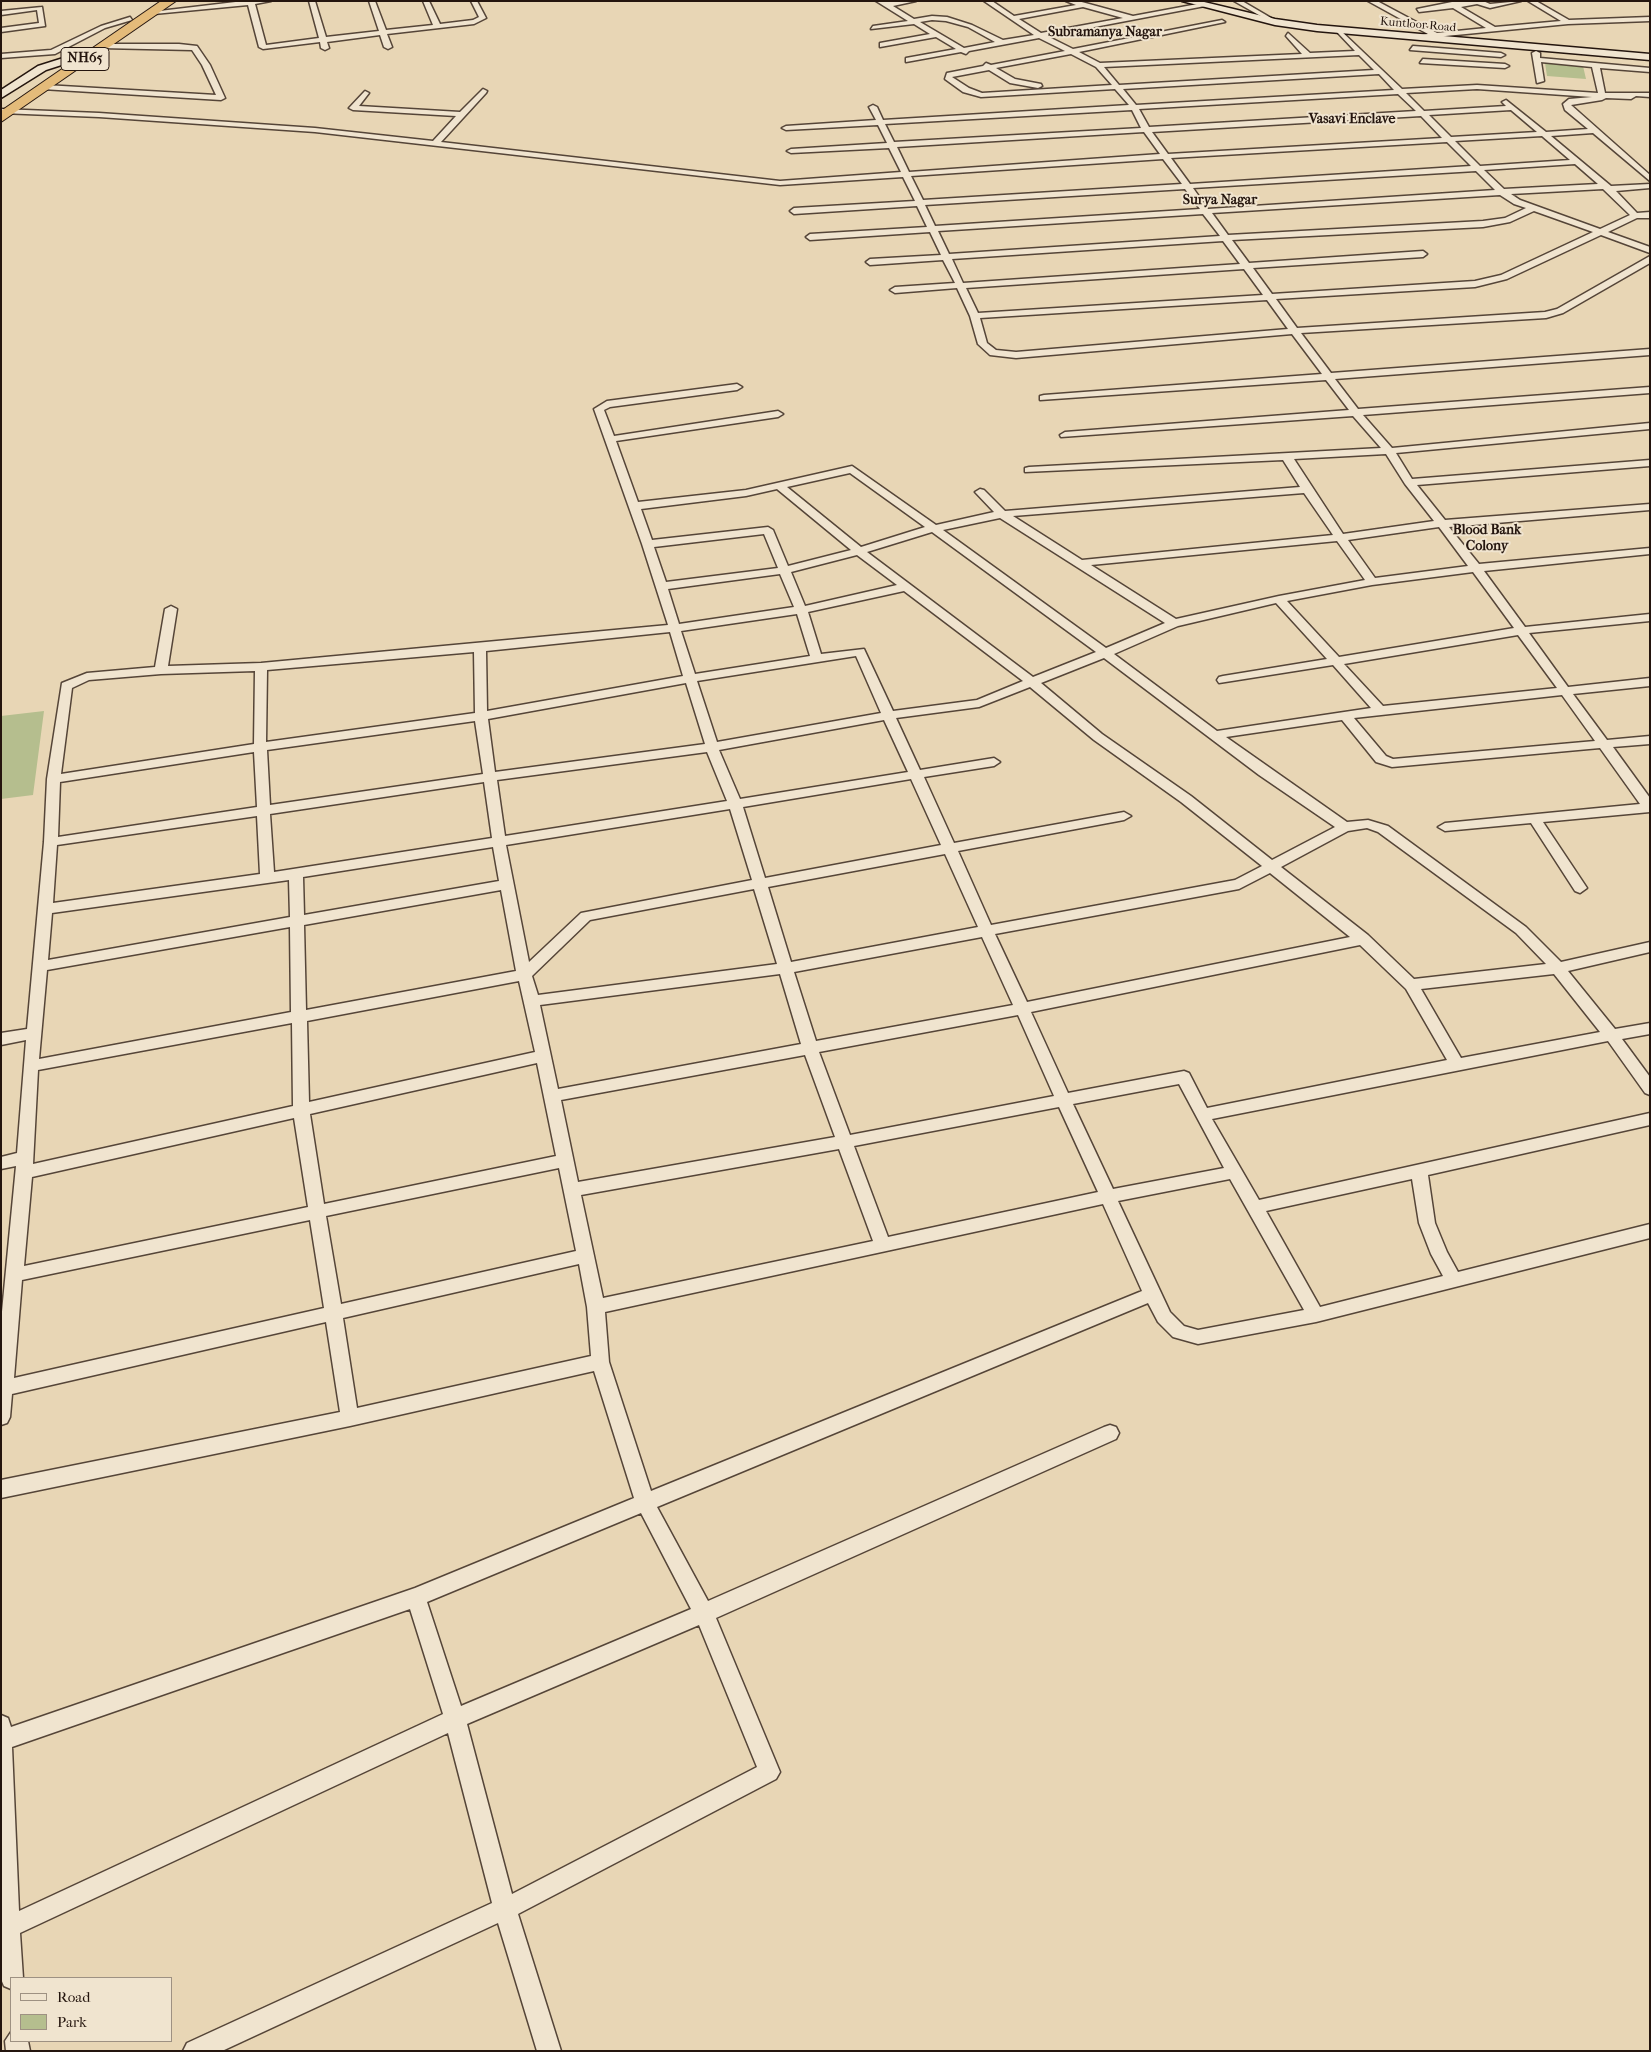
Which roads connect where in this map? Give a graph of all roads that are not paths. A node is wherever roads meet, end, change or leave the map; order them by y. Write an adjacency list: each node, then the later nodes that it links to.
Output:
1 (170, 1): 24 (highway, NH65)
2 (268, 1): 19 (street)
3 (312, 1): 49 (street)
4 (372, 1): 39 (street)
5 (426, 1): 35 (street)
6 (474, 1): 35 (street)
7 (879, 1): 20 (street)
8 (913, 1): 20 (street)
9 (987, 1): 27 (street)
10 (1068, 1): 21 (street)
11 (1187, 1): 22 (street, Kuntloor Road)
12 (1238, 1): 33 (street)
13 (1371, 1): 44 (street)
14 (1447, 1): 23 (street)
15 (1518, 1): 18 (street)
16 (1530, 1): 34 (street)
17 (1102, 2): 21 (street)
18 (1475, 2): 23 (street)
19 (252, 3): 24 (street); 49 (street)
20 (887, 5): 31 (street)
21 (1087, 5): 27 (street); 30 (street)
22 (1203, 5): 30 (street); 33 (street, Kuntloor Road)
23 (1454, 5): 25 (street); 37 (street)
24 (154, 6): 29 (highway, NH65); 55 (highway, NH65)
25 (1420, 10)
26 (1, 12): 38 (street)
27 (1013, 18): 45 (street)
28 (1650, 18): 34 (street)
29 (130, 19): 55 (highway, NH65); 63 (street)
30 (1135, 19): 42 (street); 45 (street)
31 (914, 21): 36 (street); 41 (street); 48 (street)
32 (1222, 22): 42 (street)
33 (1275, 22): 40 (street, Kuntloor Road)
34 (1568, 22): 37 (street)
35 (437, 26): 39 (street)
36 (873, 28)
37 (1492, 29): 44 (street)
38 (1, 30)
39 (383, 31): 49 (street); 52 (street)
40 (1339, 31): 46 (street, Kuntloor Road); 57 (street)
41 (936, 34): 51 (street); 59 (street)
42 (1161, 34): 47 (street)
43 (1288, 35): 60 (street)
44 (1436, 35): 46 (street)
45 (1041, 36): 48 (street); 56 (street)
46 (1414, 37): 50 (street, Kuntloor Road)
47 (1117, 42): 56 (street); 58 (street)
48 (1003, 43): 59 (street)
49 (324, 44)
50 (1499, 44): 53 (street, Kuntloor Road); 61 (street)
51 (882, 45)
52 (388, 47)
53 (1534, 47): 62 (street, Kuntloor Road); 66 (street)
54 (1413, 48): 61 (street)
55 (91, 51): 80 (highway, NH65); 80 (street); 88 (street); 94 (highway, NH65)
56 (1071, 51): 69 (street); 70 (street)
57 (1361, 53): 60 (street); 73 (street)
58 (1138, 54)
59 (970, 55): 65 (street); 70 (street)
60 (1308, 55): 69 (street)
61 (1501, 55): 74 (street)
62 (1631, 55): 64 (street, Kuntloor Road); 71 (street)
63 (1, 56)
64 (1650, 57)
65 (909, 60)
66 (1539, 60): 68 (street); 76 (street)
67 (1423, 61): 75 (street)
68 (1595, 64): 71 (street); 78 (street)
69 (1100, 65): 81 (street)
70 (990, 67): 85 (street); 85 (street)
71 (1635, 68): 72 (street); 79 (street)
72 (1650, 70)
73 (1380, 72): 81 (street); 86 (street)
74 (1506, 72): 75 (street); 83 (street)
75 (1475, 75): 82 (street); 86 (street)
76 (1549, 82)
77 (1593, 85): 78 (street)
78 (1602, 85): 89 (street)
79 (1634, 85): 89 (street); 90 (street)
80 (45, 86): 94 (highway, NH65)
81 (1117, 86): 85 (street); 92 (street)
82 (1490, 88): 83 (street); 93 (street)
83 (1511, 88): 89 (street)
84 (483, 91): 96 (street)
85 (1056, 91)
86 (1400, 91): 92 (street); 95 (street)
87 (365, 93): 96 (street)
88 (2, 95)
89 (1603, 95): 100 (street)
90 (1650, 95)
91 (873, 107): 97 (street)
92 (1134, 108): 97 (street); 99 (street)
93 (1513, 108): 95 (street); 101 (street)
94 (3, 112): 103 (street)
95 (1422, 112): 99 (street); 102 (street)
96 (462, 114): 103 (street)
97 (881, 122): 98 (street); 104 (street)
98 (786, 128)
99 (1146, 129): 104 (street); 106 (street)
100 (1595, 132): 101 (street); 110 (street)
101 (1542, 134): 102 (street); 107 (street)
102 (1449, 139): 106 (street); 108 (street)
103 (435, 144): 109 (street)
104 (892, 145): 105 (street); 109 (street)
105 (791, 151)
106 (1166, 156): 109 (street); 111 (street)
107 (1576, 162): 108 (street); 113 (street)
108 (1478, 168): 111 (street); 114 (street)
109 (905, 172): 115 (street)
110 (1650, 179)
111 (1187, 186): 115 (street); 118 (street)
112 (1650, 186): 113 (street)
113 (1607, 188): 114 (street); 120 (street)
114 (1502, 192): 116 (street); 118 (street)
115 (920, 203): 117 (street); 121 (street)
116 (1534, 208): 122 (street); 124 (street)
117 (794, 211)
118 (1206, 211): 121 (street); 124 (street)
119 (1650, 215): 120 (street)
120 (1635, 216): 122 (street)
121 (933, 229): 123 (street); 127 (street)
122 (1600, 231): 125 (street); 133 (street)
123 (810, 238)
124 (1228, 238): 127 (street); 130 (street)
125 (1650, 250)
126 (1422, 254): 130 (street)
127 (947, 258): 129 (street); 131 (street)
128 (1650, 259): 135 (street)
129 (870, 262)
130 (1247, 266): 131 (street); 133 (street)
131 (960, 286): 132 (street); 134 (street)
132 (895, 290)
133 (1270, 297): 134 (street); 135 (street)
134 (975, 316): 135 (street)
135 (1295, 331): 137 (street)
136 (1650, 352): 137 (street)
137 (1329, 376): 140 (street); 141 (street)
138 (737, 387): 145 (street)
139 (1650, 390): 141 (street)
140 (1044, 398)
141 (1355, 412): 144 (street); 146 (street)
142 (778, 414): 145 (street)
143 (1650, 426): 146 (street)
144 (1065, 435)
145 (612, 439): 154 (street)
146 (1389, 451): 147 (street); 150 (street)
147 (1287, 457): 149 (street); 152 (street)
148 (1650, 463): 150 (street)
149 (1029, 470)
150 (1408, 482): 157 (street)
151 (780, 486): 154 (street); 158 (street); 161 (street)
152 (1307, 490): 156 (street); 159 (street)
153 (980, 492): 156 (street)
154 (635, 506): 160 (street)
155 (1650, 507): 157 (street)
156 (1002, 514): 158 (street); 163 (street)
157 (1440, 524): 159 (street); 164 (street)
158 (935, 528): 161 (street); 177 (street)
159 (1342, 537): 163 (street); 166 (street)
160 (648, 544): 165 (street); 167 (street)
161 (859, 551): 165 (street); 168 (street)
162 (1650, 552): 164 (street)
163 (1081, 563): 173 (street)
164 (1476, 568): 166 (street); 175 (street)
165 (785, 570): 167 (street); 171 (street)
166 (1372, 582): 169 (street)
167 (662, 586): 174 (street)
168 (906, 587): 171 (street); 184 (street)
169 (1280, 599): 173 (street); 179 (street)
170 (171, 609): 181 (street)
171 (801, 610): 174 (street); 178 (street)
172 (1650, 617): 175 (street)
173 (1174, 623): 177 (street)
174 (676, 628): 176 (street); 182 (street)
175 (1520, 631): 179 (street); 186 (street)
176 (480, 648): 180 (street); 189 (street)
177 (1105, 653): 184 (street); 191 (street)
178 (817, 659): 182 (street); 190 (street)
179 (1334, 660): 183 (street); 187 (street)
180 (261, 667): 181 (street); 194 (street)
181 (161, 670): 199 (street)
182 (691, 678): 189 (street); 195 (street)
183 (1223, 680)
184 (1032, 682): 190 (street); 210 (street)
185 (1650, 682): 186 (street)
186 (1563, 690): 187 (street); 193 (street)
187 (1380, 710): 188 (street)
188 (1345, 715): 191 (street); 193 (street)
189 (481, 716): 194 (street); 198 (street)
190 (889, 716): 195 (street); 197 (street)
191 (1214, 735): 205 (street)
192 (1650, 740): 193 (street)
193 (1603, 745): 201 (street)
194 (260, 746): 199 (street); 202 (street)
195 (712, 747): 198 (street); 200 (street)
196 (994, 762): 197 (street)
197 (915, 775): 200 (street); 209 (street)
198 (488, 777): 202 (street); 208 (street)
199 (54, 779): 207 (street)
200 (735, 803): 208 (street); 214 (street)
201 (1650, 807): 204 (street)
202 (263, 811): 207 (street); 212 (street)
203 (1124, 816): 209 (street)
204 (1534, 818): 206 (street); 215 (street)
205 (1345, 827): 210 (street); 223 (street)
206 (1444, 827)
207 (51, 842): 216 (street)
208 (499, 842): 211 (street); 213 (street)
209 (949, 848): 214 (street); 218 (street)
210 (1272, 868): 218 (street); 219 (street)
211 (296, 874): 212 (street); 217 (street)
212 (267, 877): 216 (street)
213 (507, 884): 217 (street); 224 (street)
214 (761, 884): 222 (street); 224 (street)
215 (1580, 888)
216 (45, 909): 221 (street)
217 (298, 921): 221 (street); 228 (street)
218 (988, 932): 222 (street); 227 (street)
219 (1363, 939): 225 (street); 227 (street)
220 (1650, 947): 223 (street)
221 (41, 966): 230 (street)
222 (786, 968): 226 (street); 233 (street)
223 (1558, 968): 225 (street); 231 (street)
224 (524, 975): 226 (street); 228 (street)
225 (1411, 985): 235 (street)
226 (532, 1001): 234 (street)
227 (1022, 1009): 233 (street); 239 (street)
228 (301, 1017): 236 (street); 240 (street)
229 (1650, 1028): 231 (street)
230 (35, 1033): 232 (street); 236 (street)
231 (1612, 1036): 235 (street); 237 (street)
232 (1, 1040)
233 (810, 1048): 238 (street); 243 (street)
234 (543, 1056): 238 (street); 240 (street)
235 (1457, 1064): 241 (street)
236 (31, 1066): 246 (street)
237 (1650, 1089)
238 (552, 1096): 244 (street)
239 (1062, 1099): 241 (street); 243 (street); 250 (street)
240 (301, 1110): 246 (street); 252 (street)
241 (1202, 1115): 248 (street)
242 (1650, 1119): 247 (street)
243 (844, 1142): 249 (street); 254 (street)
244 (565, 1160): 249 (street); 252 (street)
245 (1, 1164): 246 (street)
246 (25, 1165): 256 (street)
247 (1419, 1171): 251 (street); 257 (street)
248 (1235, 1172): 250 (street); 251 (street)
249 (571, 1190): 255 (street)
250 (1107, 1197): 254 (street); 258 (street)
251 (1256, 1208): 262 (street)
252 (317, 1212): 256 (street); 261 (street)
253 (1650, 1231): 257 (street)
254 (883, 1246): 259 (street)
255 (585, 1256): 259 (street); 261 (street)
256 (14, 1275): 260 (street)
257 (1454, 1280): 262 (street)
258 (1152, 1294): 262 (street); 269 (street)
259 (596, 1307): 263 (street)
260 (6, 1313): 264 (street)
261 (332, 1315): 264 (street); 266 (street)
262 (1316, 1315)
263 (600, 1362): 266 (street); 269 (street)
264 (3, 1388): 265 (street)
265 (1, 1417)
266 (350, 1418): 268 (street)
267 (1110, 1433): 271 (street)
268 (1, 1489)
269 (645, 1502): 270 (street); 271 (street)
270 (416, 1597): 272 (street); 274 (street)
271 (704, 1613): 272 (street); 275 (street)
272 (455, 1719): 275 (street); 276 (street)
273 (1, 1724): 274 (street)
274 (1, 1740): 276 (street)
275 (505, 1909): 278 (street); 279 (street)
276 (8, 1927): 277 (street)
277 (12, 1977)
278 (195, 2051)
279 (549, 2051)

